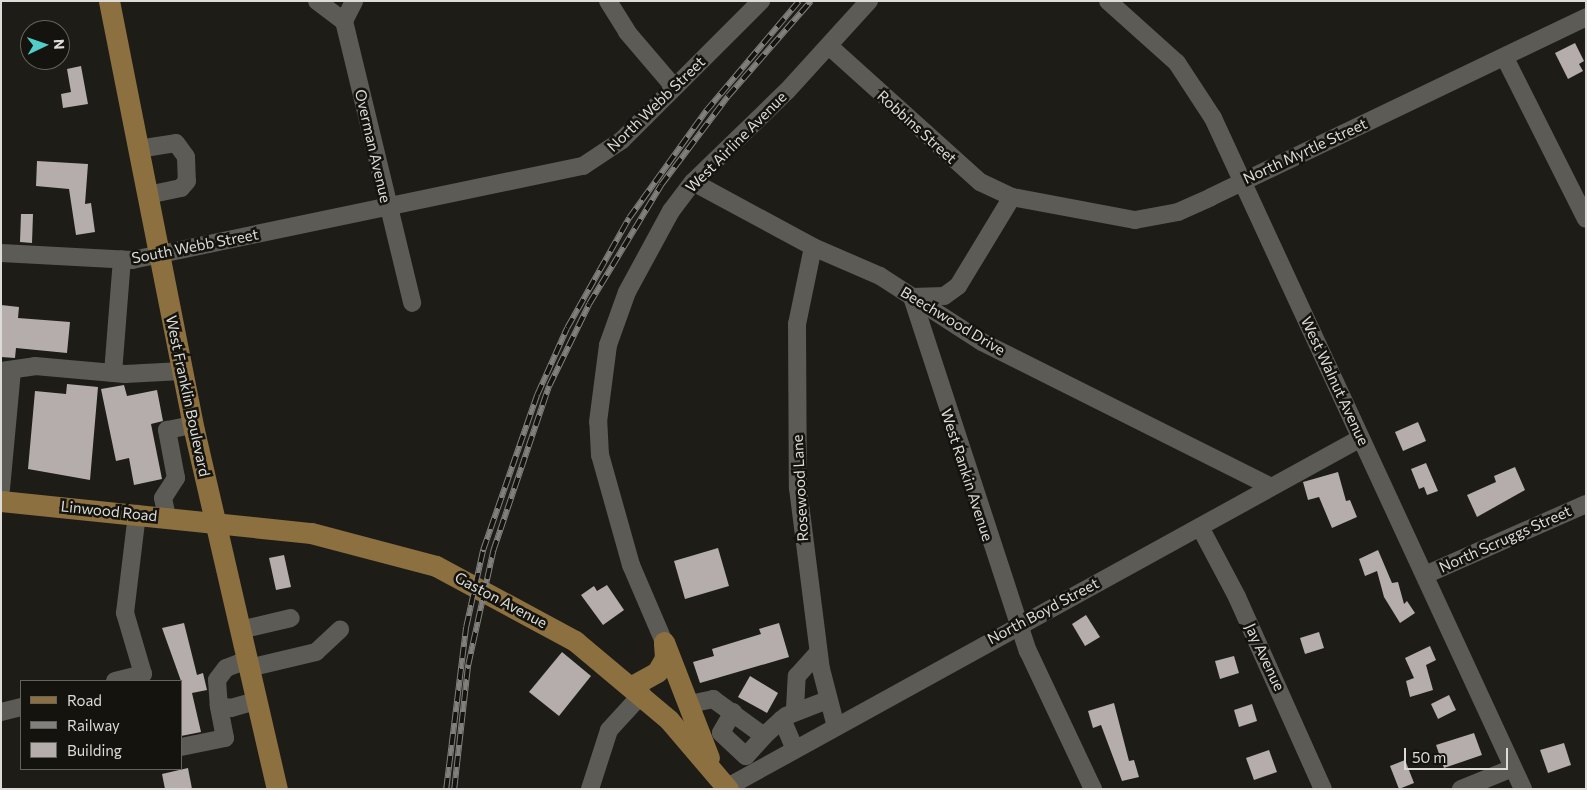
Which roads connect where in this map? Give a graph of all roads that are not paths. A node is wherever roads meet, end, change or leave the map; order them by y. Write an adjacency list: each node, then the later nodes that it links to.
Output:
1 (109, 1): 13 (main road, West Franklin Boulevard)
2 (317, 1): 9 (street)
3 (354, 1): 9 (street)
4 (608, 1): 12 (street)
5 (761, 1): 12 (street, North Webb Street)
6 (869, 1): 10 (street, West Airline Avenue)
7 (1112, 3): 14 (street, West Walnut Avenue)
8 (1586, 17): 11 (street, North Myrtle Street)
9 (344, 20): 18 (street, Overman Avenue)
10 (828, 46): 15 (street, West Airline Avenue); 17 (street, Robbins Street)
11 (1505, 58): 14 (street, North Myrtle Street); 19 (street)
12 (674, 87): 18 (street, North Webb Street)
13 (138, 149): 16 (main road, West Franklin Boulevard); 16 (street)
14 (1241, 181): 17 (street, North Myrtle Street); 30 (street, West Walnut Avenue)
15 (694, 182): 20 (street, Beechwood Drive); 44 (street, West Airline Avenue)
16 (148, 195): 22 (main road, West Franklin Boulevard)
17 (1012, 197): 24 (street)
18 (387, 207): 22 (street, South Webb Street); 25 (street, Overman Avenue)
19 (1586, 219)
20 (813, 247): 24 (street, Beechwood Drive); 45 (street, Rosewood Lane)
21 (1, 254): 23 (street, South Webb Street)
22 (160, 255): 23 (street, South Webb Street); 27 (main road, West Franklin Boulevard)
23 (122, 260): 28 (street)
24 (912, 297): 31 (street, Beechwood Drive); 41 (street, West Rankin Avenue)
25 (412, 303)
26 (7, 371): 28 (street); 32 (street)
27 (182, 371): 28 (street); 29 (main road, West Franklin Boulevard)
28 (114, 373)
29 (193, 425): 36 (street); 37 (main road, West Franklin Boulevard)
30 (1361, 438): 31 (street, North Boyd Street); 39 (street, West Walnut Avenue)
31 (1268, 485): 38 (street, North Boyd Street)
32 (1, 489)
33 (1, 501): 35 (main road, Linwood Road)
34 (1586, 504): 39 (street, North Scruggs Street)
35 (137, 514): 36 (main road, Linwood Road); 48 (street)
36 (167, 517): 37 (main road, Linwood Road)
37 (216, 522): 42 (main road, West Franklin Boulevard); 50 (main road, Gaston Avenue)
38 (1200, 527): 41 (street, North Boyd Street); 72 (street, Jay Avenue)
39 (1425, 575): 67 (street, West Walnut Avenue)
40 (292, 618): 42 (street)
41 (1019, 624): 60 (street, North Boyd Street); 71 (street, West Rankin Avenue)
42 (240, 630): 46 (main road, West Franklin Boulevard)
43 (340, 630): 46 (street)
44 (664, 642): 47 (main road); 50 (main road)
45 (818, 652): 51 (street, Rosewood Lane); 59 (street)
46 (248, 664): 52 (main road, West Franklin Boulevard); 54 (street)
47 (675, 668): 53 (main road); 56 (main road)
48 (139, 678): 49 (street)
49 (122, 680)
50 (637, 690): 56 (main road, Gaston Avenue); 70 (street)
51 (827, 700): 59 (street); 60 (street, Rosewood Lane)
52 (256, 701): 54 (street); 69 (main road, West Franklin Boulevard)
53 (690, 704): 58 (street); 64 (main road)
54 (218, 706): 63 (street)
55 (20, 707): 57 (street)
56 (659, 710): 68 (main road, Gaston Avenue)
57 (1, 712)
58 (733, 712): 61 (street); 62 (street)
59 (789, 714): 62 (street); 65 (street)
60 (836, 727): 65 (street, North Boyd Street)
61 (722, 733): 64 (street); 66 (street)
62 (764, 736): 66 (street)
63 (182, 748)
64 (705, 749): 68 (main road)
65 (796, 749): 66 (street, North Boyd Street)
66 (752, 763): 68 (street, North Boyd Street)
67 (1513, 768): 73 (street); 74 (street, West Walnut Avenue)
68 (723, 784)
69 (277, 789)
70 (590, 789)
71 (1093, 789)
72 (1323, 789)
73 (1461, 789)
74 (1523, 789)

